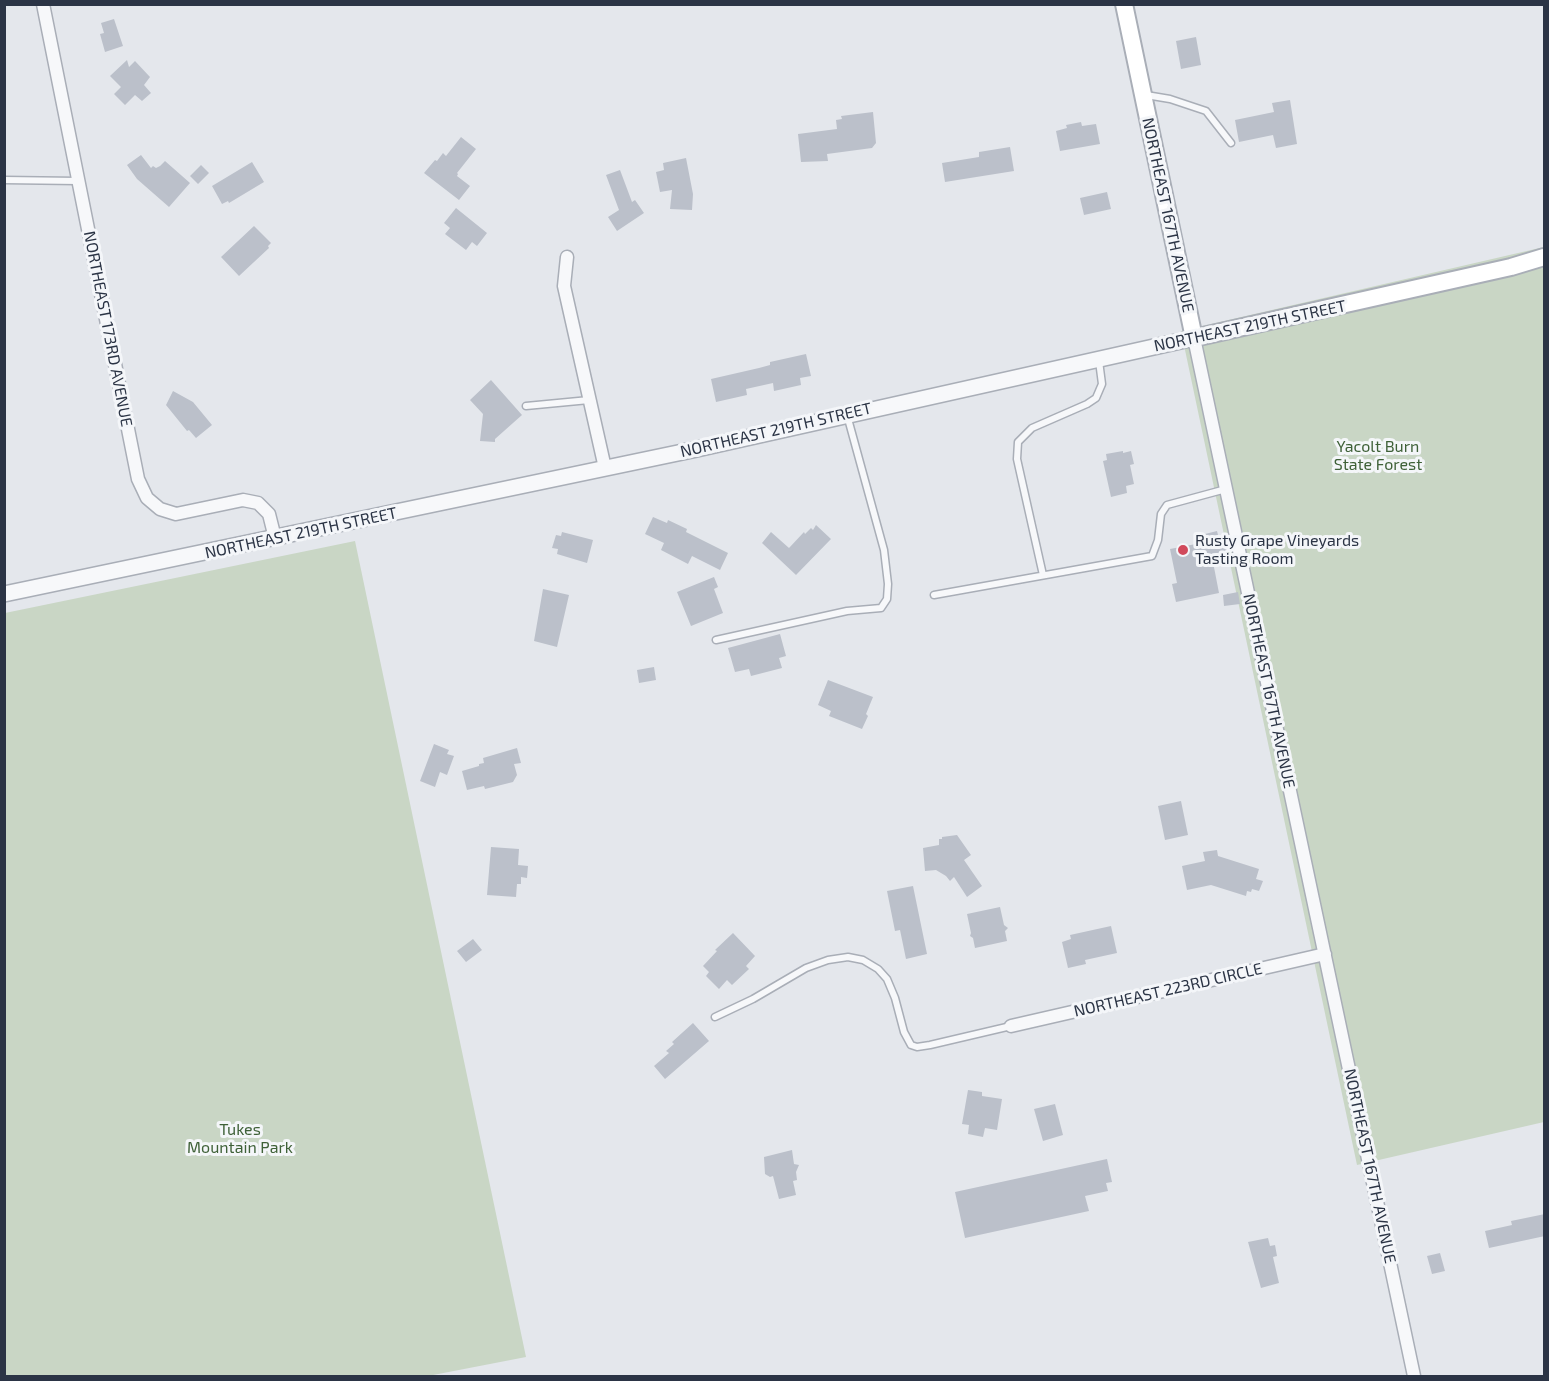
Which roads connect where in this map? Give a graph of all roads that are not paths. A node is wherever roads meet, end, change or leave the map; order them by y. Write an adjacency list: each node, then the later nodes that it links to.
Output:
1 (43, 4): 6 (street, NORTHEAST 173RD AVENUE)
2 (1124, 4): 3 (main road, NORTHEAST 167TH AVENUE)
3 (1143, 95): 4 (lane); 9 (main road, NORTHEAST 167TH AVENUE)
4 (1231, 143)
5 (4, 180): 6 (lane)
6 (79, 181): 16 (street, NORTHEAST 173RD AVENUE)
7 (567, 257): 11 (street)
8 (1545, 257): 9 (main road, NORTHEAST 219TH STREET)
9 (1194, 338): 10 (street, NORTHEAST 219TH STREET); 15 (street, NORTHEAST 167TH AVENUE)
10 (1099, 358): 13 (street, NORTHEAST 219TH STREET); 17 (lane)
11 (590, 400): 12 (lane); 14 (street)
12 (526, 406)
13 (847, 414): 14 (street, NORTHEAST 219TH STREET); 20 (lane)
14 (605, 468): 16 (street, NORTHEAST 219TH STREET)
15 (1226, 489): 17 (lane); 21 (street, NORTHEAST 167TH AVENUE)
16 (275, 538): 18 (street, NORTHEAST 219TH STREET)
17 (1043, 575): 19 (lane)
18 (4, 594)
19 (934, 595)
20 (716, 640)
21 (1324, 954): 23 (street, NORTHEAST 223RD CIRCLE); 24 (street, NORTHEAST 167TH AVENUE)
22 (715, 1017): 23 (lane)
23 (1011, 1026)
24 (1414, 1377)

